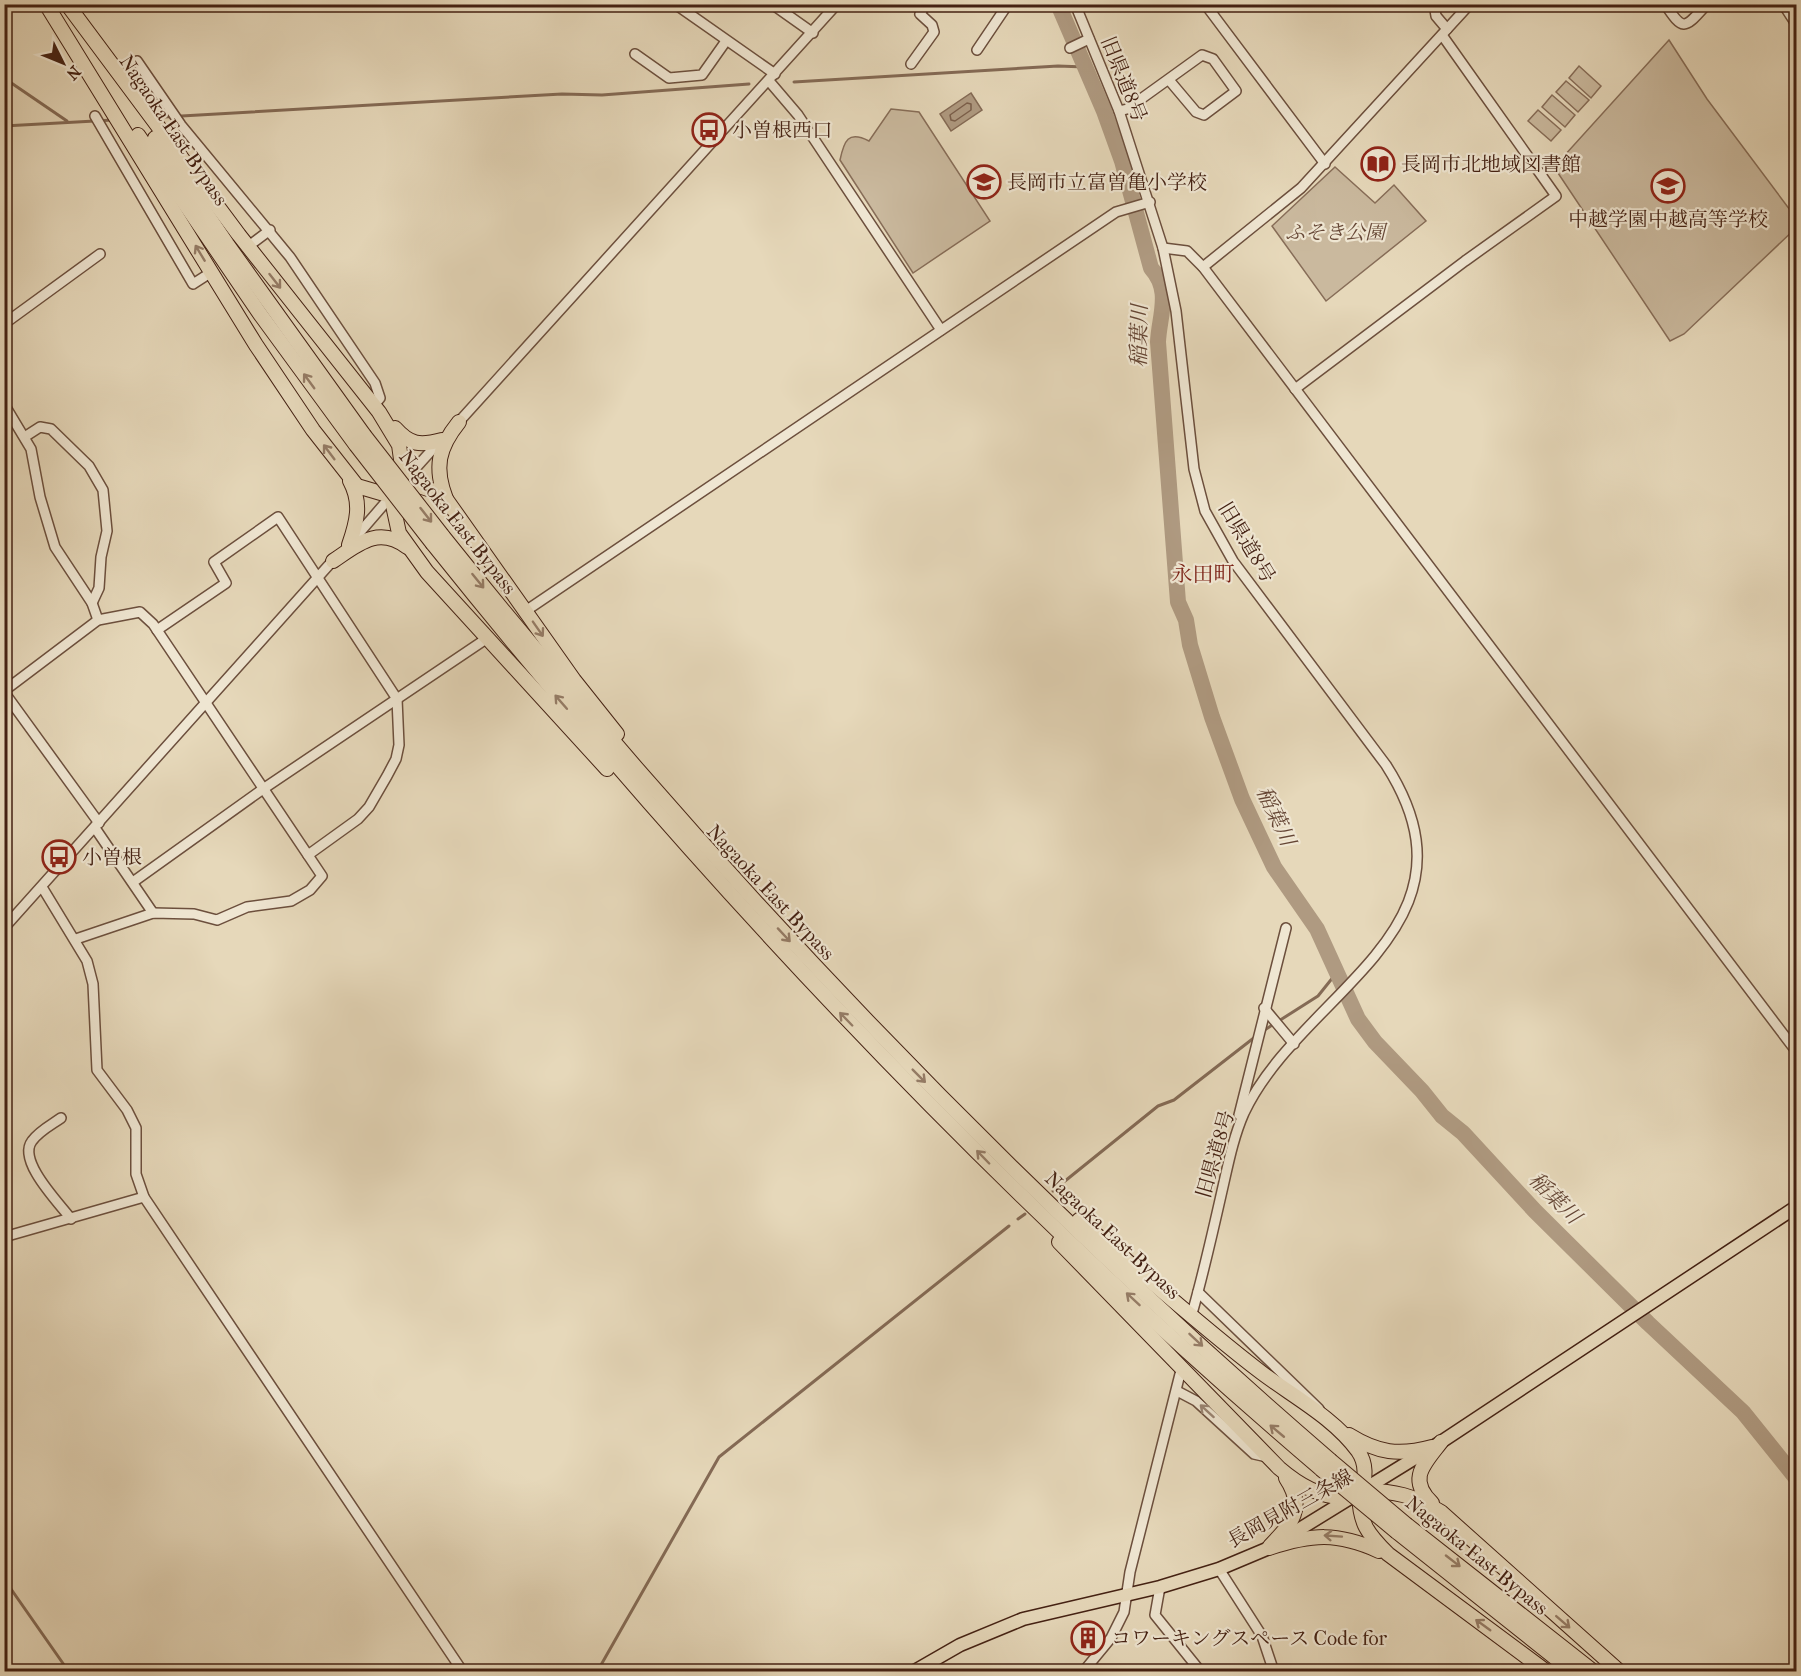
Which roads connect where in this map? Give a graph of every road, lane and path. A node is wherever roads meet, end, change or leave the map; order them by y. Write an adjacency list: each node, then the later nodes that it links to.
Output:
1 (48, 4): 45 (highway, Nagaoka East Bypass, one-way to 1); 47 (highway, one-way to 1)
2 (66, 4): 15 (highway, Nagaoka East Bypass)
3 (772, 4): 18 (street)
4 (837, 4): 18 (street)
5 (926, 4): 25 (street)
6 (1008, 4): 22 (street)
7 (1075, 4): 19 (street, 旧県道8号)
8 (1205, 4): 30 (street)
9 (1434, 4): 17 (street)
10 (1470, 4): 17 (street)
11 (1665, 4): 12 (street)
12 (1707, 4)
13 (1783, 4): 16 (street)
14 (678, 6): 20 (street)
15 (74, 17): 42 (highway, one-way to 42); 45 (highway, Nagaoka East Bypass)
16 (1797, 24)
17 (1445, 32): 30 (street); 40 (street)
18 (813, 33): 26 (street)
19 (1087, 40): 21 (street); 28 (street, 旧県道8号)
20 (726, 41): 23 (street); 26 (street)
21 (1070, 48)
22 (977, 50)
23 (635, 54)
24 (137, 61): 32 (street)
25 (911, 64)
26 (772, 77): 39 (street); 43 (street)
27 (1169, 80): 27 (street); 28 (street)
28 (1119, 111): 31 (street, 旧県道8号)
29 (95, 116): 37 (street)
30 (1325, 164): 36 (street)
31 (1150, 202): 34 (street, 旧県道8号); 39 (street)
32 (270, 231): 33 (street); 42 (street)
33 (254, 242)
34 (1163, 248): 36 (street); 76 (street, 旧県道8号)
35 (100, 254): 38 (street)
36 (1203, 267): 40 (street)
37 (207, 275)
38 (4, 324)
39 (941, 330): 57 (street)
40 (1295, 389): 77 (street)
41 (4, 404): 44 (street)
42 (376, 408): 46 (highway); 48 (highway)
43 (459, 422): 46 (street); 50 (highway)
44 (26, 436): 56 (street); 56 (street)
45 (360, 440): 51 (highway, Nagaoka East Bypass, bridge)
46 (441, 440): 48 (street)
47 (349, 478): 49 (highway); 52 (highway)
48 (404, 480): 49 (street); 50 (highway)
49 (391, 496): 52 (street); 53 (highway)
50 (447, 499): 71 (highway, one-way to 71)
51 (437, 540): 69 (highway, Nagaoka East Bypass, one-way to 51); 71 (highway, Nagaoka East Bypass, one-way to 71)
52 (349, 545): 54 (street)
53 (408, 548): 54 (highway); 69 (highway)
54 (333, 561): 55 (street)
55 (318, 578): 59 (street); 62 (street); 63 (street)
56 (92, 603): 58 (street)
57 (530, 608)
58 (98, 620): 59 (street); 61 (street)
59 (157, 630): 63 (street)
60 (483, 642): 62 (street)
61 (4, 692): 65 (street)
62 (397, 699): 64 (street); 66 (street)
63 (205, 703): 64 (street); 65 (street)
64 (263, 789): 66 (street); 67 (street)
65 (97, 826): 67 (street); 68 (street)
66 (308, 855): 70 (street)
67 (132, 882): 70 (street)
68 (42, 886): 72 (street); 74 (street)
69 (734, 899): 81 (highway, Nagaoka East Bypass, one-way to 69)
70 (153, 913): 74 (street)
71 (765, 915): 82 (highway, Nagaoka East Bypass, one-way to 82)
72 (4, 928)
73 (1286, 928): 75 (street)
74 (76, 939): 80 (street)
75 (1264, 1008): 76 (street); 79 (street)
76 (1294, 1044): 79 (street, 旧県道8号)
77 (1797, 1051)
78 (61, 1118): 84 (street)
79 (1231, 1149): 86 (street, 旧県道8号)
80 (144, 1197): 84 (street); 102 (street)
81 (1025, 1199): 92 (highway); 93 (highway, Nagaoka East Bypass, one-way to 81)
82 (1046, 1200): 90 (highway); 93 (highway, Nagaoka East Bypass, one-way to 93)
83 (1797, 1207): 91 (main road, 長岡見附三条線)
84 (71, 1219): 85 (street)
85 (4, 1237)
86 (1198, 1292): 87 (street, 旧県道8号); 90 (street)
87 (1193, 1310)
88 (1180, 1374): 89 (street)
89 (1177, 1390): 92 (street, one-way to 89); 101 (street)
90 (1325, 1418): 91 (highway); 94 (highway)
91 (1436, 1444): 94 (main road, 長岡見附三条線); 95 (highway)
92 (1274, 1463): 94 (highway); 97 (highway)
93 (1325, 1464): 96 (highway, Nagaoka East Bypass, bridge)
94 (1361, 1492): 95 (highway); 97 (main road, 長岡見附三条線); 98 (highway)
95 (1441, 1512): 110 (highway, one-way to 110)
96 (1402, 1528): 108 (highway, Nagaoka East Bypass); 109 (highway, Nagaoka East Bypass, one-way to 109)
97 (1269, 1548): 98 (highway, one-way to 97); 99 (main road, 長岡見附三条線)
98 (1388, 1554): 107 (highway, one-way to 98)
99 (1219, 1569): 100 (main road, 長岡見附三条線); 106 (street)
100 (1160, 1587): 101 (main road, 長岡見附三条線); 105 (street)
101 (1126, 1596): 103 (main road, 長岡見附三条線); 104 (street)
102 (463, 1671)
103 (913, 1671)
104 (1083, 1671)
105 (1201, 1671)
106 (1274, 1671)
107 (1547, 1671)
108 (1573, 1671)
109 (1594, 1671)
110 (1620, 1671)

